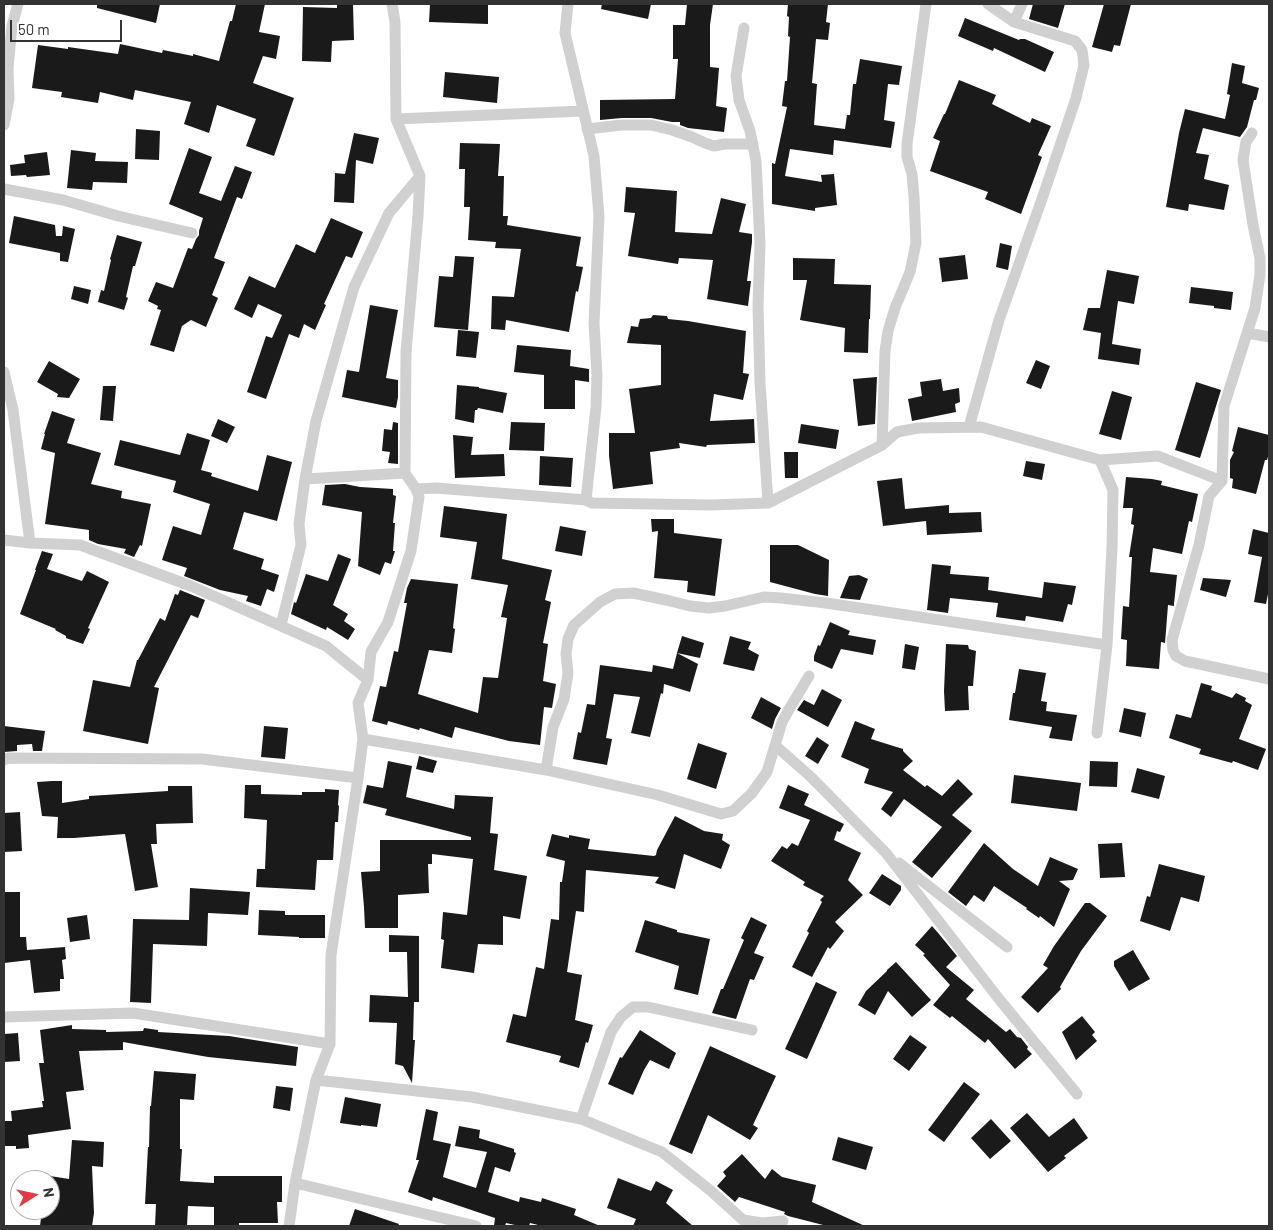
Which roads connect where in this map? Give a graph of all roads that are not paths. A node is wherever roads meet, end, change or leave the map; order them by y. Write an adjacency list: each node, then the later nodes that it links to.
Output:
1 (18, 4): 11 (street)
2 (392, 4): 10 (street)
3 (568, 4): 9 (street)
4 (926, 4): 22 (street)
5 (988, 4): 7 (street)
6 (1022, 4): 7 (street)
7 (1014, 22): 21 (street)
8 (744, 28): 14 (street)
9 (583, 111): 10 (street); 12 (street)
10 (396, 118): 15 (street)
11 (4, 125)
12 (587, 128): 14 (street); 28 (street)
13 (1252, 133): 18 (street)
14 (753, 144): 29 (street)
15 (420, 176): 24 (street); 25 (street)
16 (4, 189): 17 (street)
17 (192, 234)
18 (1248, 333): 19 (street); 26 (street)
19 (1269, 336)
20 (4, 372): 31 (street)
21 (969, 427): 22 (street); 23 (street)
22 (882, 445): 29 (street)
23 (1100, 460): 26 (street); 33 (street)
24 (405, 473): 25 (street); 27 (street)
25 (306, 479): 32 (street)
26 (1222, 481): 35 (street)
27 (416, 489): 28 (street); 36 (street)
28 (586, 500): 29 (street)
29 (768, 503)
30 (4, 540): 31 (street)
31 (30, 543): 32 (street)
32 (281, 625): 36 (street)
33 (1107, 645): 37 (street); 41 (street)
34 (809, 676): 39 (street)
35 (1269, 679)
36 (368, 680): 38 (street)
37 (1097, 733)
38 (362, 739): 41 (street); 42 (street)
39 (776, 746): 41 (street); 43 (street)
40 (4, 760): 42 (street)
41 (546, 770)
42 (358, 778): 47 (street)
43 (886, 852): 44 (street); 49 (street)
44 (1007, 947)
45 (4, 1017): 47 (street)
46 (752, 1030): 50 (street)
47 (330, 1044): 48 (street)
48 (316, 1080): 50 (street); 51 (street)
49 (1076, 1094)
50 (581, 1119): 52 (street)
51 (296, 1183): 53 (street); 54 (street)
52 (783, 1221)
53 (289, 1226)
54 (476, 1226)

